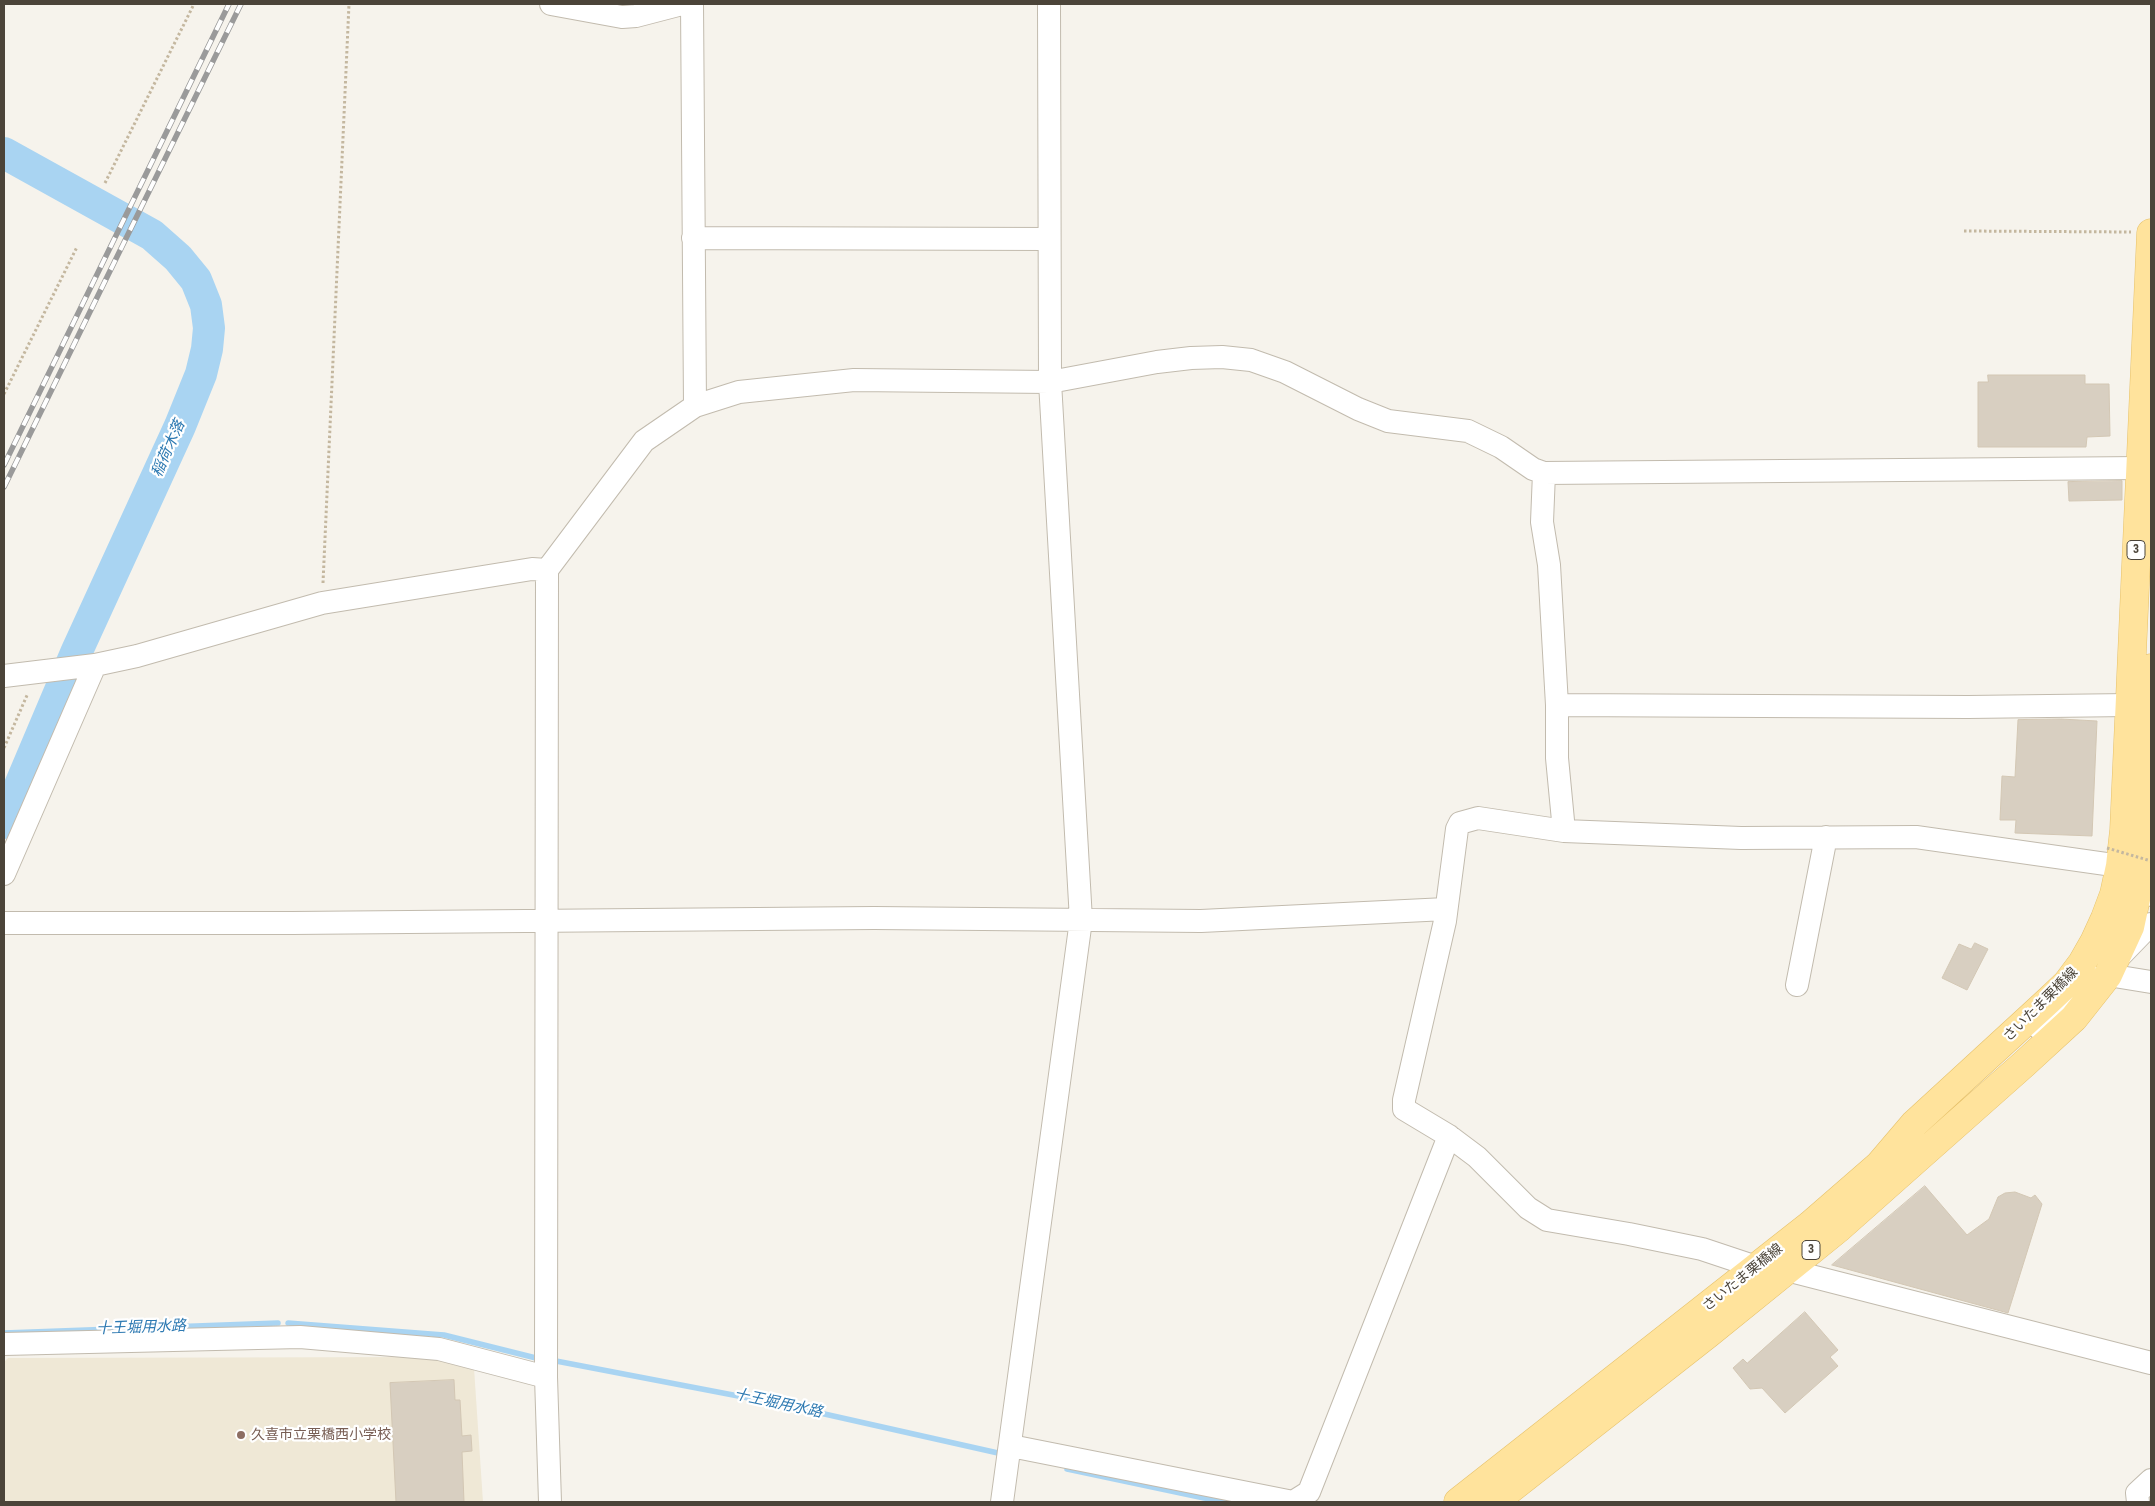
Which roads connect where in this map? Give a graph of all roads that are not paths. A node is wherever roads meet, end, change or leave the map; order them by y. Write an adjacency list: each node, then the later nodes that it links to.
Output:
1 (551, 4): 2 (street)
2 (682, 4)
3 (692, 4): 6 (street)
4 (1049, 4): 7 (street)
5 (2144, 232): 10 (main road, さいたま栗橋線 / 3)
6 (694, 238): 7 (street); 9 (street)
7 (1049, 238): 8 (street)
8 (1050, 382): 9 (street); 11 (street); 23 (street)
9 (695, 406): 12 (street)
10 (2140, 468): 11 (street); 17 (main road, さいたま栗橋線 / 3)
11 (1544, 473): 16 (street)
12 (547, 570): 13 (street); 24 (street)
13 (92, 665): 15 (street); 20 (street)
14 (2151, 668): 21 (main road, さいたま栗橋線 / 3)
15 (4, 676)
16 (1557, 704): 17 (street); 18 (street)
17 (2129, 705): 21 (main road, さいたま栗橋線 / 3)
18 (1564, 831): 19 (street); 22 (street)
19 (1826, 837): 21 (street); 30 (street)
20 (4, 874)
21 (2130, 874): 28 (main road, さいたま栗橋線 / 3); 32 (main road, さいたま栗橋線 / 3)
22 (1446, 909): 23 (street); 31 (street)
23 (1081, 920): 24 (street); 38 (street)
24 (547, 921): 25 (street); 37 (street)
25 (4, 923)
26 (2151, 924): 28 (street)
27 (2151, 943): 28 (street)
28 (2112, 967): 29 (street); 32 (street); 34 (main road, さいたま栗橋線 / 3)
29 (2151, 982)
30 (1797, 985)
31 (1448, 1136): 33 (street); 38 (street)
32 (1879, 1165): 33 (main road, さいたま栗橋線 / 3)
33 (1756, 1267): 42 (main road, さいたま栗橋線 / 3)
34 (1786, 1270): 36 (street); 43 (main road, さいたま栗橋線 / 3)
35 (4, 1344): 37 (street)
36 (2151, 1363)
37 (546, 1377): 40 (street)
38 (1011, 1446): 41 (street)
39 (2151, 1480): 44 (street)
40 (550, 1502)
41 (1002, 1502)
42 (1458, 1502)
43 (1494, 1502)
44 (2138, 1502)

